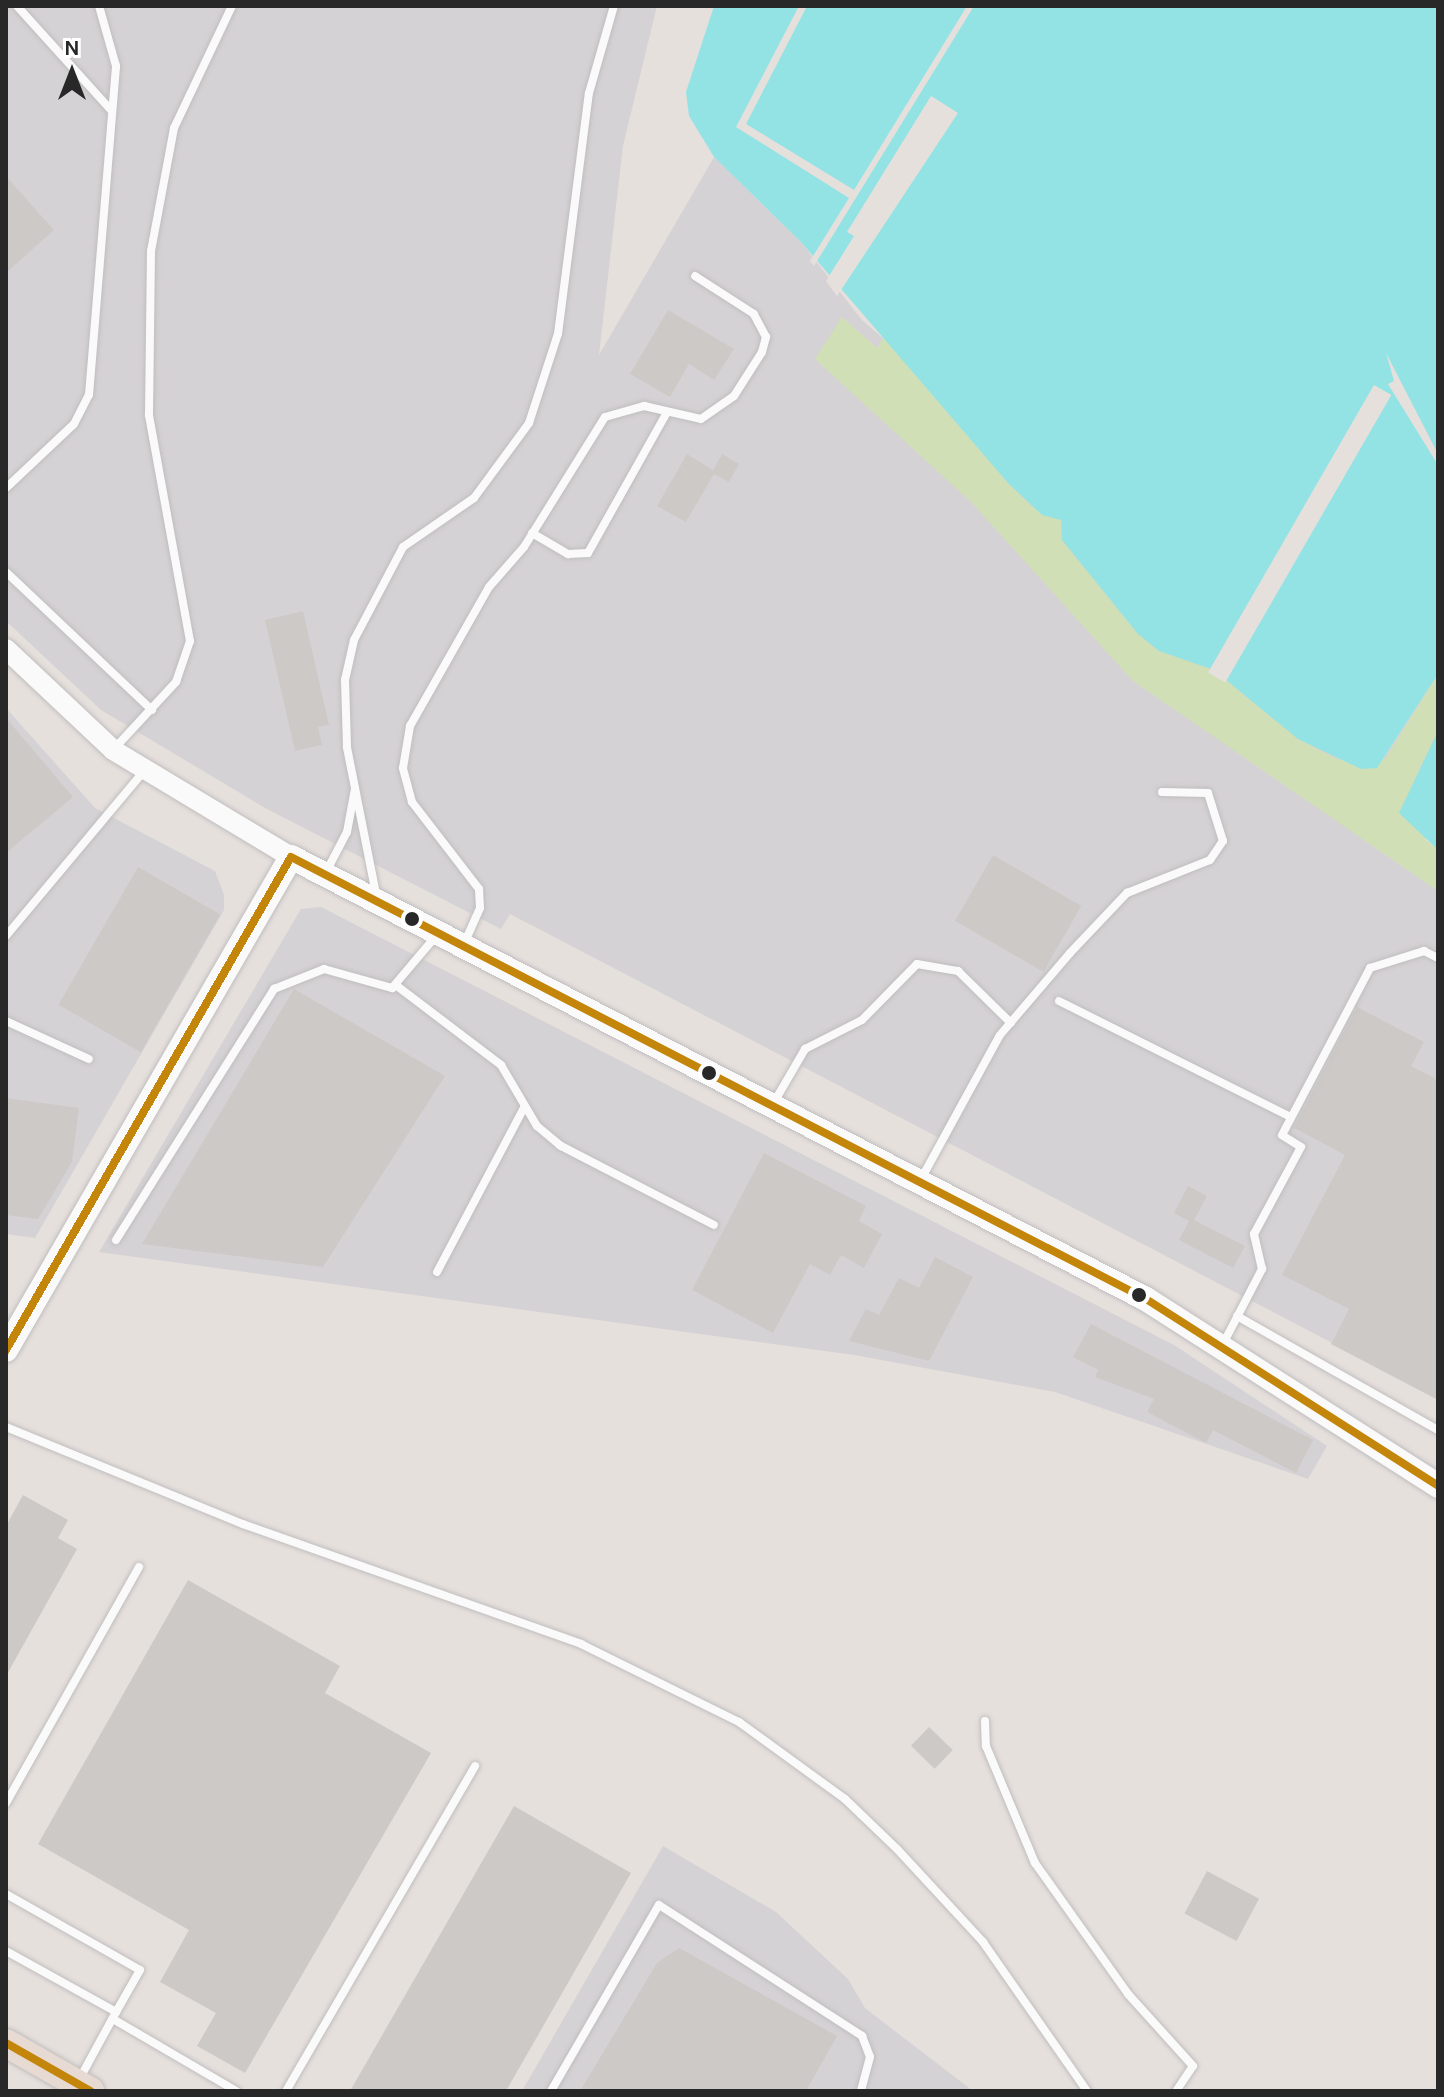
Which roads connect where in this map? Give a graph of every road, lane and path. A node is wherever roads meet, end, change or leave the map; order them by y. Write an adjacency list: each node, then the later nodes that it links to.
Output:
1 (17, 6): 5 (lane)
2 (99, 6): 5 (lane)
3 (232, 6): 12 (lane)
4 (614, 6): 15 (lane)
5 (111, 110): 8 (lane)
6 (695, 276): 7 (lane)
7 (666, 414): 9 (lane); 9 (lane)
8 (6, 488)
9 (532, 533): 22 (lane)
10 (6, 572): 12 (lane)
11 (6, 649): 13 (street)
12 (152, 710): 13 (lane)
13 (113, 750): 14 (street)
14 (144, 771): 17 (street); 21 (lane)
15 (354, 778): 18 (lane); 19 (lane)
16 (1162, 792): 27 (lane)
17 (291, 857): 18 (main road); 38 (main road)
18 (325, 874): 19 (main road)
19 (376, 901): 20 (main road)
20 (438, 932): 22 (main road); 24 (lane)
21 (6, 936)
22 (464, 945): 29 (main road)
23 (1438, 958): 31 (lane)
24 (397, 986): 30 (lane); 34 (lane)
25 (1059, 1001): 31 (lane)
26 (6, 1021): 28 (lane)
27 (1011, 1023): 29 (lane); 32 (lane)
28 (89, 1059)
29 (772, 1104): 32 (main road)
30 (524, 1108): 33 (lane); 35 (lane)
31 (1291, 1117): 36 (lane)
32 (920, 1182): 37 (main road)
33 (714, 1225)
34 (116, 1240)
35 (437, 1272)
36 (1237, 1316): 37 (lane); 40 (lane)
37 (1222, 1346): 41 (main road)
38 (6, 1350)
39 (6, 1427): 55 (lane)
40 (1438, 1430)
41 (1435, 1478)
42 (139, 1567): 45 (lane)
43 (985, 1721): 56 (lane)
44 (475, 1766): 52 (lane)
45 (6, 1803)
46 (6, 1894): 48 (lane)
47 (6, 1951): 48 (lane)
48 (115, 2016): 50 (lane); 51 (lane)
49 (6, 2043): 50 (highway)
50 (83, 2087)
51 (236, 2091)
52 (286, 2091)
53 (551, 2091): 54 (lane)
54 (861, 2091)
55 (1087, 2091)
56 (1176, 2091)

